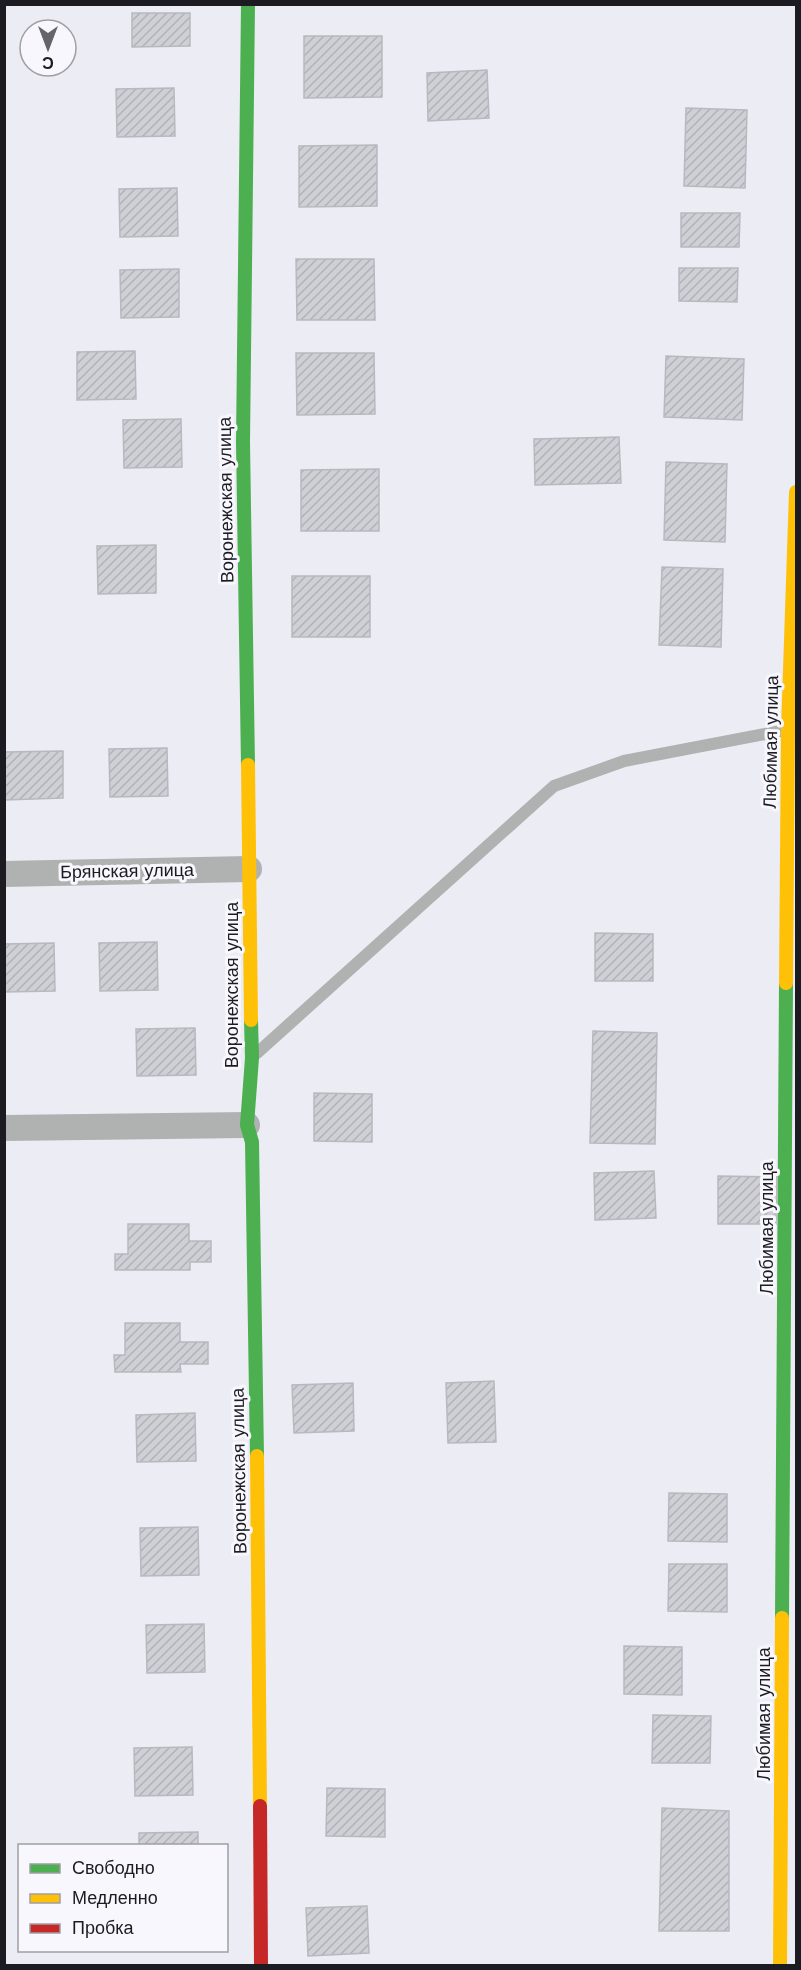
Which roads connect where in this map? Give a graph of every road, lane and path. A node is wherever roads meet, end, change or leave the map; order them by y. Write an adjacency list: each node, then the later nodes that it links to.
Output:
1 (248, 4): 4 (street, Воронежская улица)
2 (796, 492): 3 (street, Любимая улица)
3 (788, 729): 6 (lane); 10 (street, Любимая улица)
4 (249, 869): 5 (street, Брянская улица); 6 (street, Воронежская улица)
5 (4, 874)
6 (252, 1058): 7 (street, Воронежская улица)
7 (247, 1125): 8 (street); 9 (street, Воронежская улица)
8 (4, 1128)
9 (261, 1965)
10 (780, 1965)

